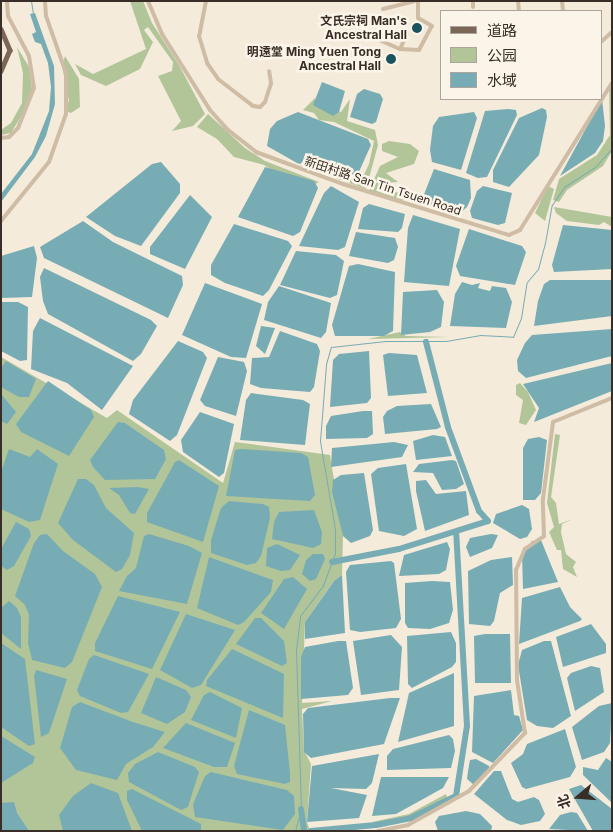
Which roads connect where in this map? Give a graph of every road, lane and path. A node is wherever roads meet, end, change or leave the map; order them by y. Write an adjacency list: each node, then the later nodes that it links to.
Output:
1 (7, 1): 19 (street)
2 (45, 1): 20 (street)
3 (148, 1): 18 (street, 新田村路 San Tin Tsuen Road)
4 (206, 1): 15 (street)
5 (414, 1): 9 (street)
6 (418, 1): 13 (street)
7 (472, 1): 8 (street)
8 (473, 7)
9 (384, 9)
10 (1, 29): 14 (main road)
11 (407, 34): 13 (street)
12 (375, 38): 13 (street)
13 (400, 49)
14 (1, 71)
15 (269, 71)
16 (612, 83): 17 (street, 新田村路 San Tin Tsuen Road)
17 (603, 97)
18 (601, 100)
19 (1, 138)
20 (1, 221)
21 (612, 398): 22 (street)
22 (378, 831)

